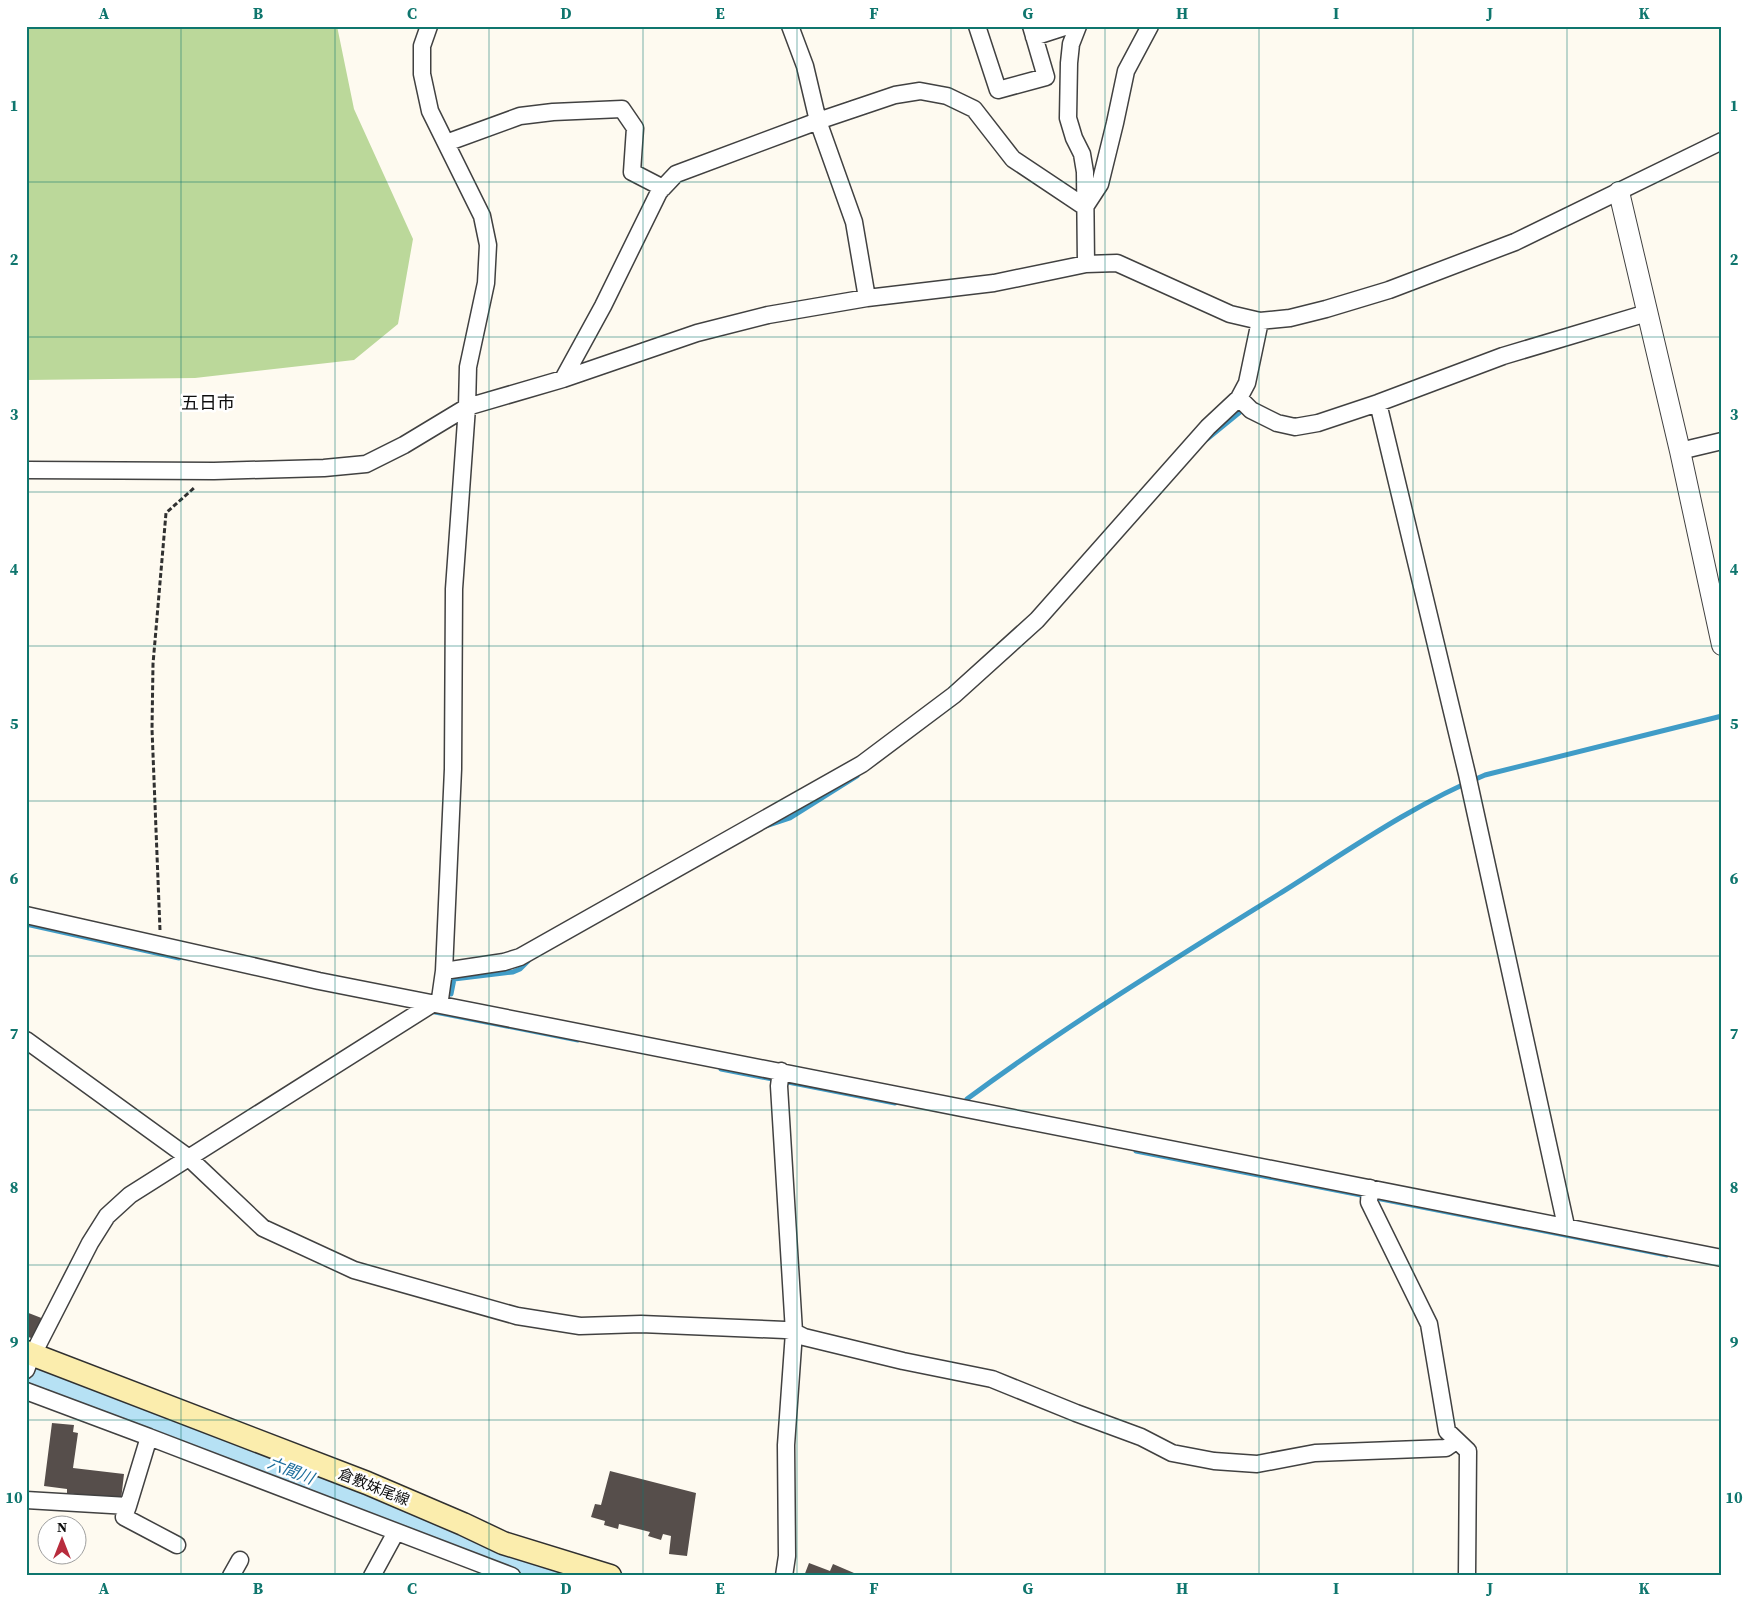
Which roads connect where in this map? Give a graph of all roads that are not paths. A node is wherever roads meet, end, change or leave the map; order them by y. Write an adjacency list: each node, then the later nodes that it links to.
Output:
1 (429, 26): 10 (street)
2 (790, 26): 8 (street)
3 (977, 26): 7 (street)
4 (1068, 26): 7 (street)
5 (1078, 26): 13 (street)
6 (1150, 26): 13 (street)
7 (1033, 32)
8 (818, 121): 11 (street); 13 (street); 15 (street)
9 (1722, 141): 12 (street)
10 (446, 143): 11 (street); 21 (street)
11 (663, 188): 18 (street)
12 (1619, 192): 16 (street); 17 (street)
13 (1085, 207): 14 (street)
14 (1086, 264): 15 (street); 17 (street)
15 (867, 298): 18 (street)
16 (1647, 313): 20 (street); 23 (street)
17 (1260, 321): 19 (street)
18 (563, 379): 21 (street)
19 (1239, 398): 20 (street); 27 (street)
20 (1378, 403): 33 (street)
21 (467, 407): 24 (street); 27 (street)
22 (1722, 441): 23 (street)
23 (1680, 452): 25 (street)
24 (26, 470)
25 (1722, 645)
26 (26, 915): 28 (street)
27 (444, 971): 28 (street)
28 (427, 1008): 30 (street); 31 (street)
29 (26, 1040): 31 (street)
30 (780, 1078): 32 (street); 35 (street)
31 (189, 1158): 35 (street); 36 (street)
32 (1369, 1194): 33 (street); 39 (street)
33 (1566, 1226): 34 (street)
34 (1722, 1258)
35 (794, 1332): 39 (street); 49 (street)
36 (29, 1359): 48 (main road, 倉敷妹尾線)
37 (26, 1391): 38 (street)
38 (149, 1437): 41 (street); 42 (street)
39 (1456, 1441): 50 (street)
40 (26, 1500): 41 (street)
41 (128, 1506): 43 (street)
42 (396, 1532): 46 (street); 47 (street)
43 (177, 1545)
44 (240, 1560): 45 (street)
45 (231, 1576)
46 (372, 1576)
47 (512, 1576)
48 (610, 1576)
49 (784, 1576)
50 (1468, 1576)

